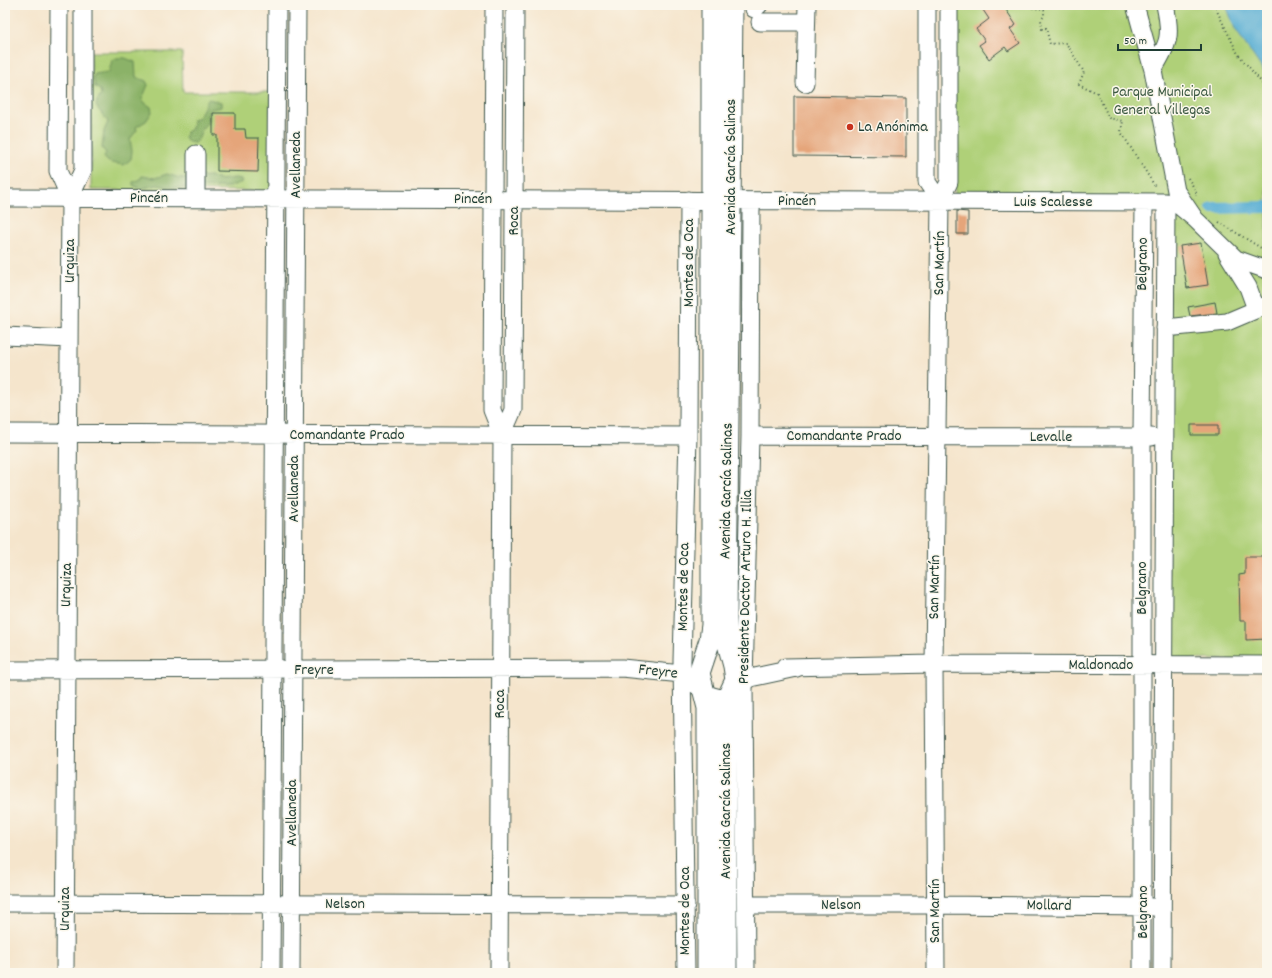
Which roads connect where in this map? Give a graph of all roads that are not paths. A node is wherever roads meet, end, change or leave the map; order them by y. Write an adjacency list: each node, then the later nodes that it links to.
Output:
1 (59, 5): 21 (street, Urquiza)
2 (83, 5): 21 (street, Urquiza)
3 (277, 5): 23 (street, Avellaneda)
4 (297, 5): 24 (street, Avellaneda)
5 (494, 5): 25 (street, Roca)
6 (515, 5): 26 (street, Roca)
7 (712, 5): 28 (main road, Avenida García Salinas)
8 (732, 5): 28 (main road, Avenida García Salinas)
9 (807, 5): 15 (street)
10 (927, 5): 30 (street)
11 (950, 5): 30 (street, San Martín)
12 (1136, 5): 16 (street, Belgrano)
13 (1165, 5): 16 (street)
14 (758, 12): 15 (street)
15 (806, 22): 17 (street)
16 (1153, 70): 19 (street, Belgrano)
17 (805, 83)
18 (196, 154): 22 (street)
19 (1171, 197): 31 (street, Luis Scalesse); 32 (street); 36 (street, Belgrano)
20 (5, 198): 21 (street, Pincén)
21 (70, 198): 22 (street, Pincén); 38 (street, Urquiza)
22 (196, 198): 23 (street, Pincén)
23 (276, 199): 24 (street, Pincén); 41 (street, Avellaneda)
24 (296, 199): 25 (street, Pincén); 42 (street, Avellaneda)
25 (493, 200): 26 (street, Pincén); 43 (street, Roca)
26 (514, 200): 27 (street, Pincén); 43 (street, Roca)
27 (689, 200): 28 (street, Pincén); 44 (street, Montes de Oca)
28 (721, 200): 29 (street, Pincén); 49 (main road, Avenida García Salinas); 50 (main road, Avenida García Salinas)
29 (751, 200): 30 (street, Pincén); 45 (street, Presidente Doctor Arturo H. Illia)
30 (940, 201): 31 (street, Luis Scalesse); 46 (street, San Martín)
31 (1144, 202): 47 (street, Belgrano)
32 (1224, 247): 33 (street); 34 (street)
33 (1266, 270): 34 (street)
34 (1248, 288): 35 (street)
35 (1262, 307): 36 (street)
36 (1165, 328): 48 (street, Belgrano)
37 (5, 336): 38 (street)
38 (70, 339): 40 (street, Urquiza)
39 (5, 433): 40 (street, Comandante Prado)
40 (69, 435): 41 (street, Comandante Prado); 59 (street, Urquiza)
41 (274, 435): 42 (street, Comandante Prado); 60 (street, Avellaneda)
42 (294, 435): 43 (street, Comandante Prado); 61 (street, Avellaneda)
43 (502, 435): 44 (street, Comandante Prado); 55 (street, Roca)
44 (688, 436): 56 (street, Montes de Oca)
45 (750, 436): 46 (street, Comandante Prado); 50 (street, Presidente Doctor Arturo H. Illia)
46 (938, 436): 47 (street, Levalle); 51 (street, San Martín)
47 (1142, 437): 48 (street, Levalle); 52 (street, Belgrano)
48 (1165, 438): 53 (street, Belgrano)
49 (706, 652): 50 (street); 56 (street, Freyre); 63 (main road, Avenida García Salinas)
50 (739, 663): 57 (street); 62 (street, Presidente Doctor Arturo H. Illia); 64 (main road, Avenida García Salinas)
51 (934, 664): 52 (street, Maldonado); 57 (street); 72 (street, San Martín)
52 (1142, 665): 53 (street, Maldonado); 73 (street, Belgrano)
53 (1163, 665): 54 (street, Maldonado); 74 (street, Belgrano)
54 (1267, 665)
55 (500, 668): 56 (street, Freyre); 61 (street, Freyre); 69 (street, Roca)
56 (682, 668): 63 (street, Freyre); 70 (street, Montes de Oca)
57 (797, 668): 62 (street)
58 (5, 670): 59 (street, Freyre)
59 (66, 670): 60 (street, Freyre); 66 (street, Urquiza)
60 (273, 670): 61 (street, Freyre); 67 (street, Avellaneda)
61 (293, 670): 68 (street, Avellaneda)
62 (744, 683): 64 (street); 71 (street, Presidente Doctor Arturo H. Illia)
63 (703, 688): 64 (street, Freyre); 80 (main road, Avenida García Salinas)
64 (728, 697): 81 (main road, Avenida García Salinas)
65 (5, 903): 66 (street, Nelson)
66 (65, 903): 67 (street, Nelson); 75 (street, Urquiza)
67 (271, 904): 68 (street, Nelson); 76 (street, Avellaneda)
68 (291, 904): 69 (street, Nelson); 77 (street, Avellaneda)
69 (499, 904): 70 (street, Nelson); 78 (street, Roca)
70 (686, 905): 79 (street, Montes de Oca)
71 (746, 905): 72 (street, Nelson); 82 (street, Presidente Doctor Arturo H. Illia)
72 (935, 905): 73 (street, Mollard); 83 (street, San Martín)
73 (1143, 906): 74 (street, Mollard); 84 (street, Belgrano)
74 (1163, 907): 85 (street, Belgrano)
75 (65, 973)
76 (271, 973)
77 (291, 973)
78 (499, 973)
79 (686, 973)
80 (708, 973)
81 (726, 973)
82 (746, 973)
83 (936, 973)
84 (1142, 973)
85 (1162, 973)

